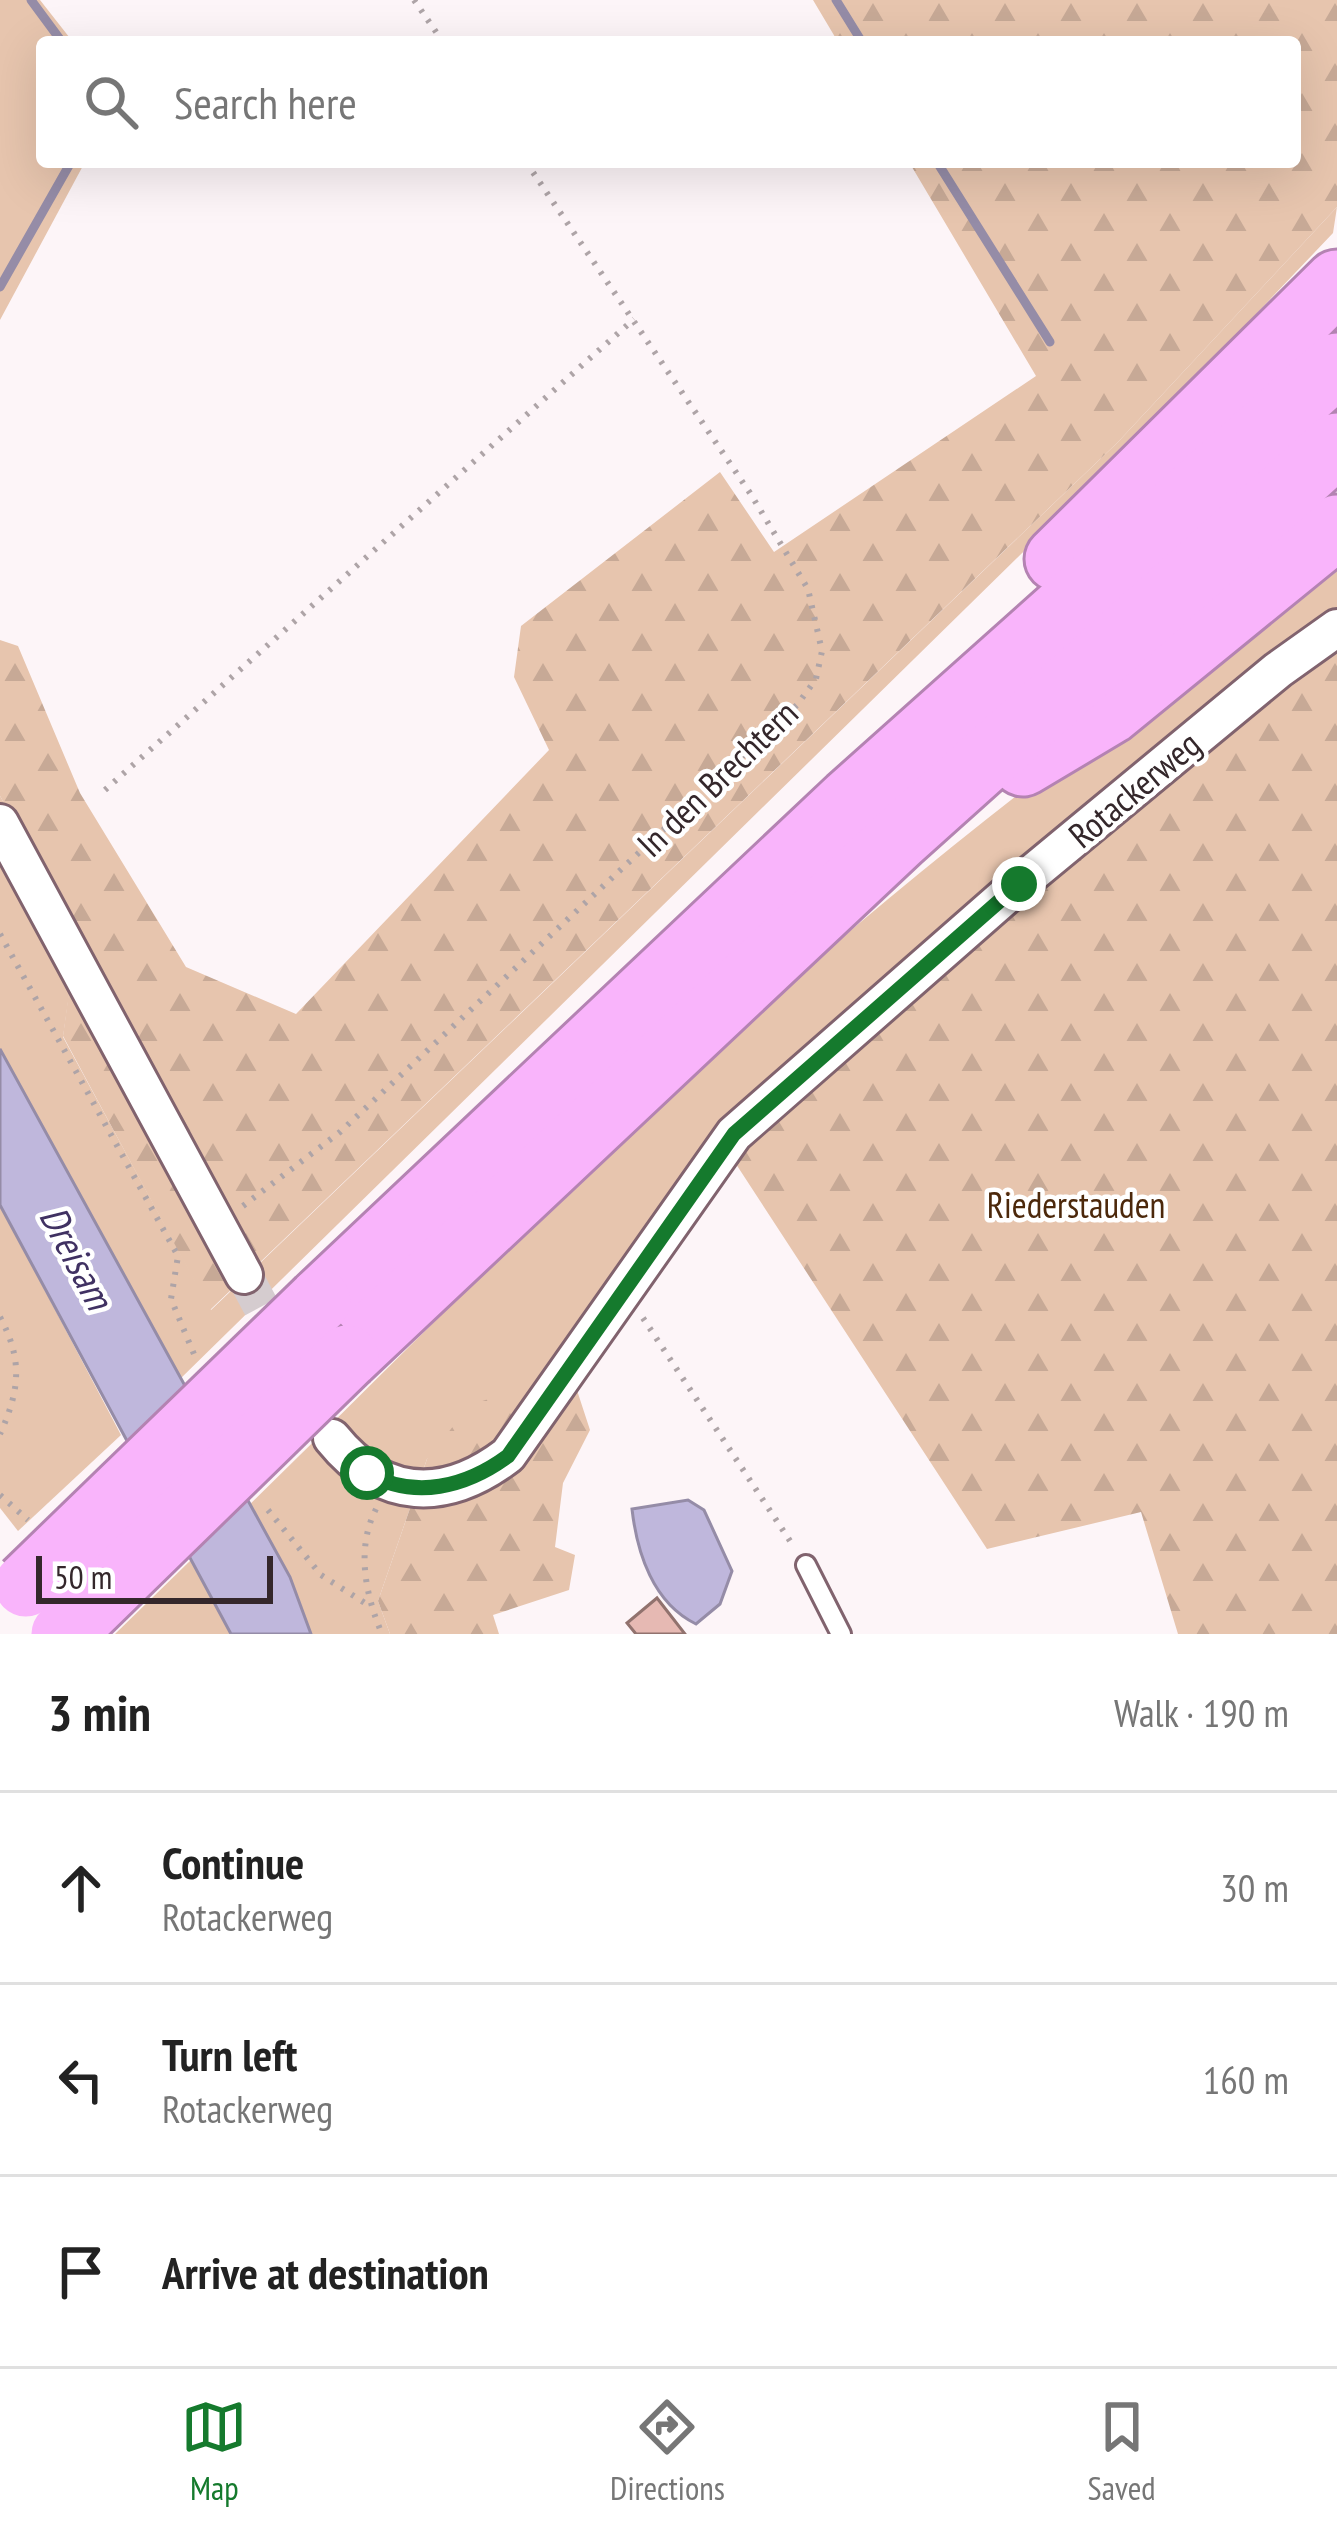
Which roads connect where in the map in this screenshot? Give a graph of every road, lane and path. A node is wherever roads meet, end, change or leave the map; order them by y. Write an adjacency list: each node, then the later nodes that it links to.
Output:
1 (414, 0): 2 (path)
2 (439, 36)
3 (530, 168): 5 (path, In den Brechtern)
4 (1337, 282): 11 (highway)
5 (634, 319): 10 (path); 15 (path, In den Brechtern)
6 (1337, 364): 11 (highway)
7 (1337, 445): 13 (highway)
8 (1337, 527): 13 (highway)
9 (1337, 628): 17 (street, Rotackerweg)
10 (105, 790)
11 (850, 800): 27 (highway, bridge)
12 (0, 823): 15 (street)
13 (898, 839): 29 (highway, bridge)
14 (0, 934): 19 (path)
15 (217, 1226): 16 (street)
16 (244, 1276)
17 (624, 1289): 22 (street, Rotackerweg); 26 (path)
18 (0, 1317): 20 (path)
19 (197, 1361)
20 (0, 1434)
21 (332, 1438): 22 (street)
22 (388, 1485): 28 (path)
23 (0, 1495): 24 (path)
24 (21, 1509)
25 (268, 1510): 28 (path)
26 (806, 1565): 31 (lane)
27 (13, 1598)
28 (370, 1607): 30 (path)
29 (63, 1634)
30 (382, 1634)
31 (841, 1634)

